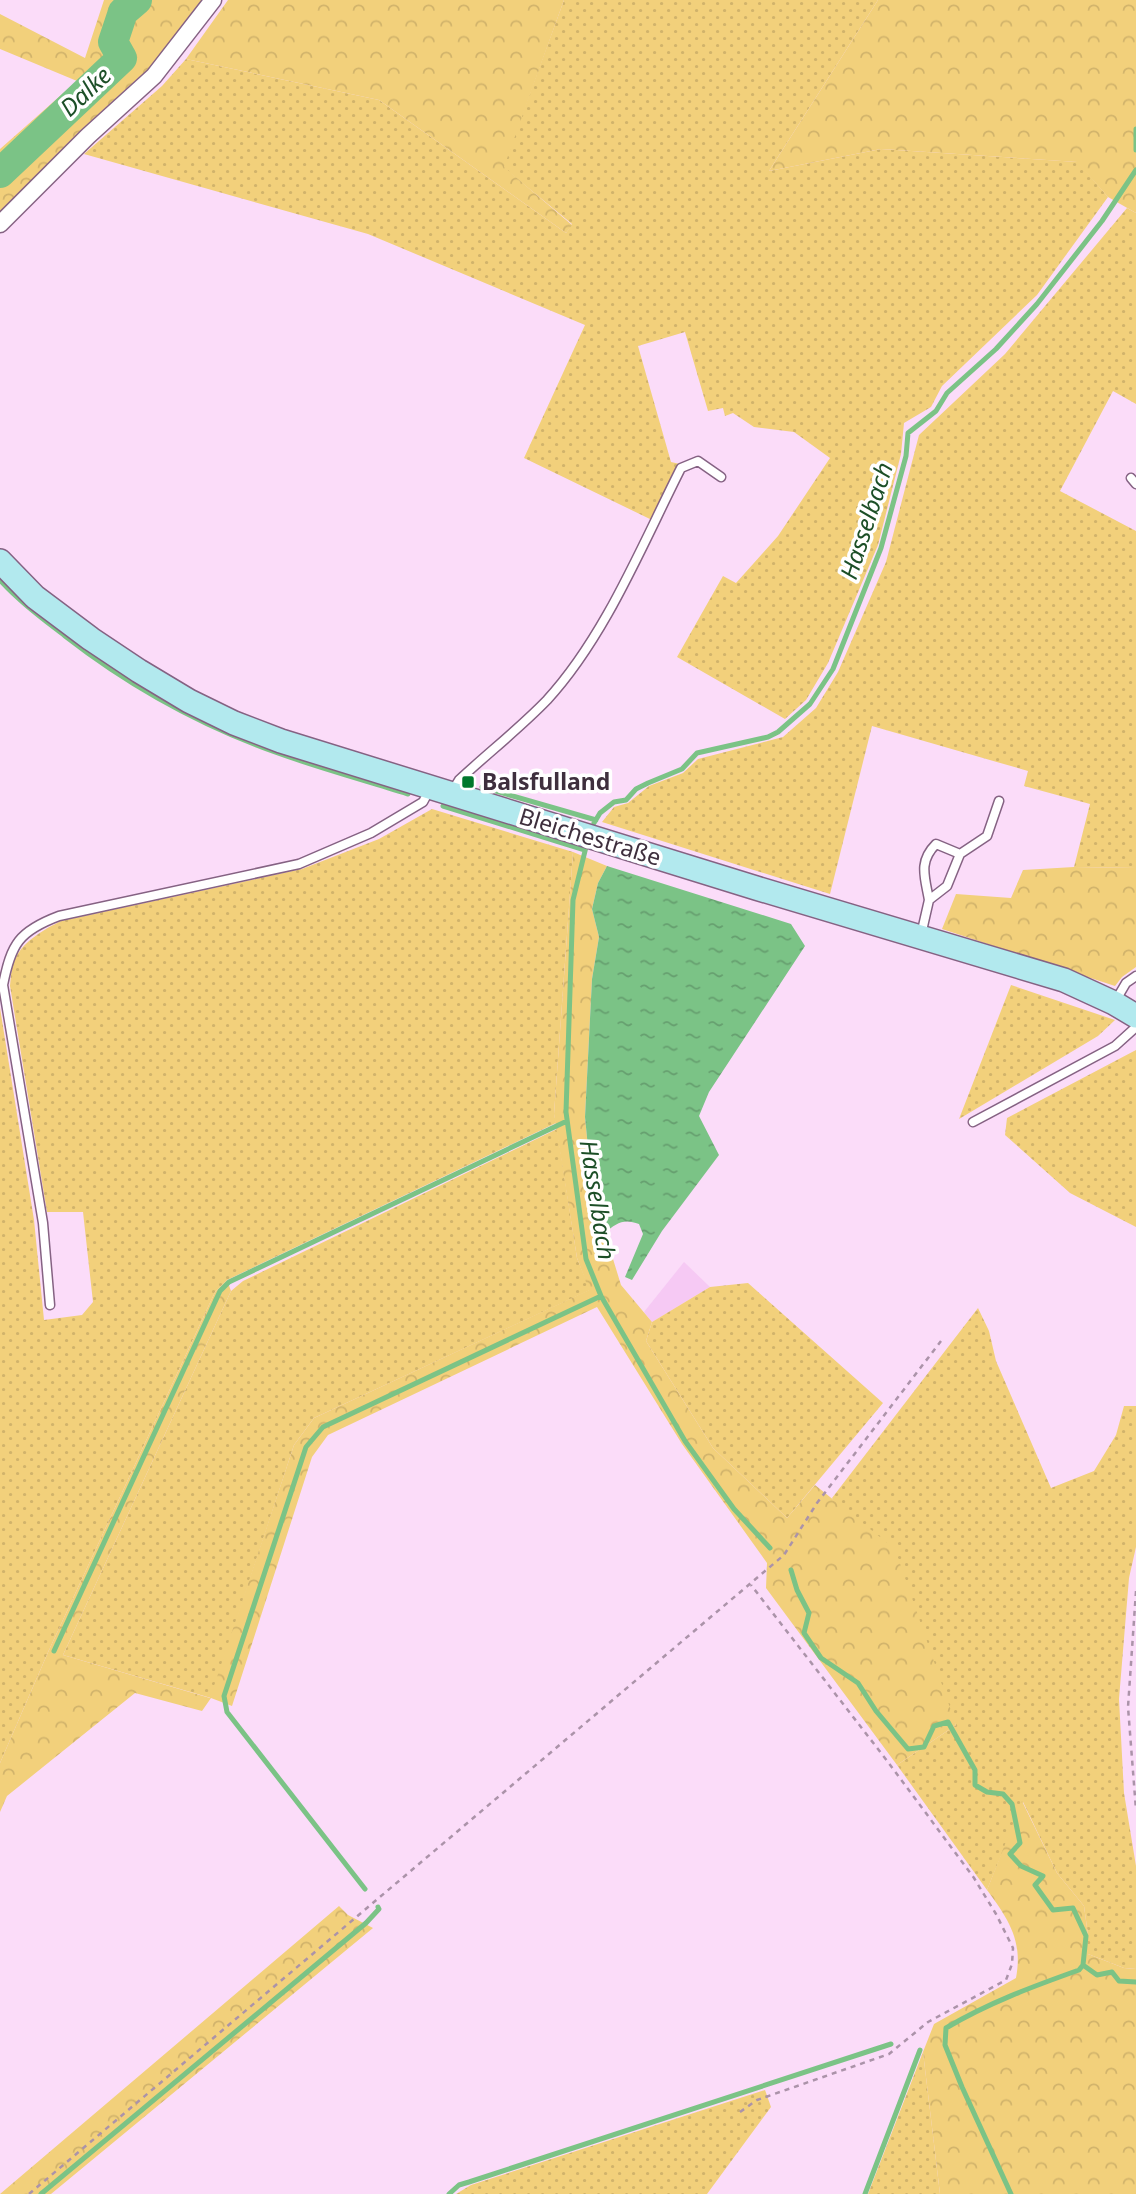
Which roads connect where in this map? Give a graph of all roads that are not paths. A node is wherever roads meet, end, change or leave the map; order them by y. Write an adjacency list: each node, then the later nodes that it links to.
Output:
1 (213, 0): 2 (street)
2 (0, 224)
3 (721, 477): 5 (lane)
4 (0, 561): 5 (street, Bleichestraße)
5 (441, 790): 9 (street, Bleichestraße); 15 (lane)
6 (999, 801): 7 (lane)
7 (960, 854): 8 (lane); 8 (lane)
8 (929, 900): 9 (lane)
9 (920, 938): 11 (street, Bleichestraße)
10 (1136, 976): 11 (lane)
11 (1114, 1003): 12 (street, Bleichestraße)
12 (1136, 1016)
13 (1136, 1027): 14 (lane)
14 (973, 1122)
15 (50, 1305)

